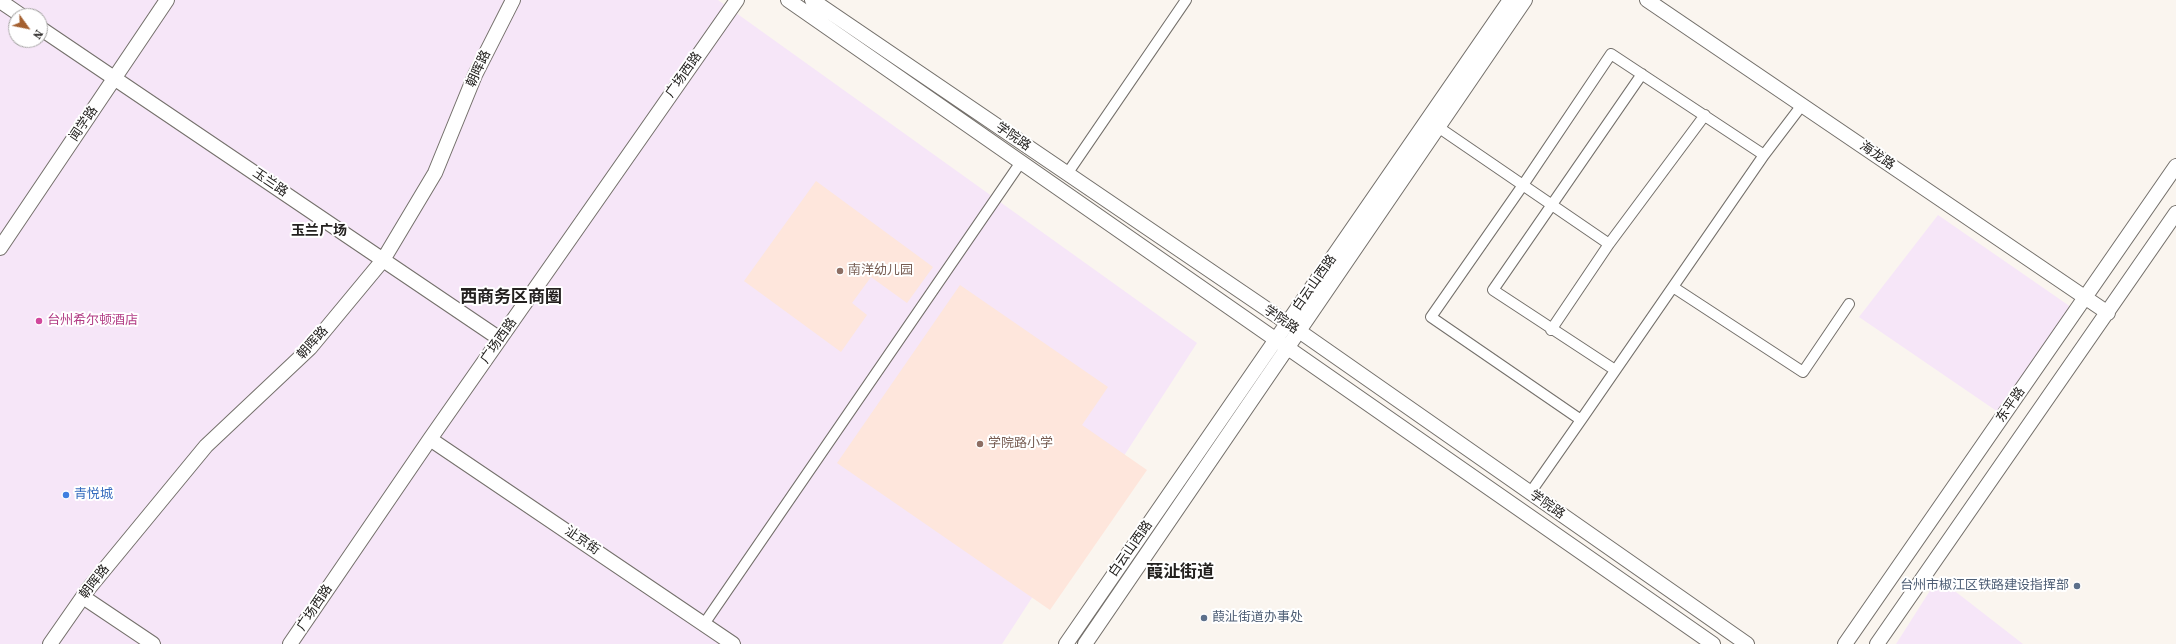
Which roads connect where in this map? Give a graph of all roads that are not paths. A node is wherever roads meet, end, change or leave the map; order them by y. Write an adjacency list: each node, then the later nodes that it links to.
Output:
1 (167, 0): 14 (main road, 闻学路)
2 (513, 0): 27 (main road, 朝晖路)
3 (737, 0): 34 (main road, 广场西路)
4 (788, 0): 19 (main road, 学院路)
5 (812, 0): 21 (main road, 学院路)
6 (1186, 0): 21 (street)
7 (1510, 0): 32 (main road, 白云山西路)
8 (1525, 0): 17 (main road, 白云山西路)
9 (1647, 0): 15 (main road, 海龙路)
10 (0, 1): 11 (main road)
11 (10, 8)
12 (48, 33): 14 (main road, 玉兰路)
13 (1642, 74): 16 (street); 22 (street); 23 (street)
14 (114, 78): 26 (main road, 闻学路); 27 (main road, 玉兰路)
15 (1802, 105): 18 (street); 29 (main road, 海龙路)
16 (1705, 115): 18 (street); 25 (street)
17 (1438, 127): 22 (street); 32 (main road, 白云山西路)
18 (1764, 154): 28 (street)
19 (1021, 162): 35 (main road, 学院路); 42 (street)
20 (2176, 166): 29 (main road, 东平路)
21 (1066, 174): 32 (main road, 学院路)
22 (1523, 186): 23 (street); 38 (street)
23 (1552, 206): 25 (street); 33 (street)
24 (2176, 213): 31 (main road, 东平路)
25 (1609, 244): 33 (street)
26 (0, 248)
27 (383, 260): 34 (main road, 玉兰路); 41 (main road, 朝晖路)
28 (1673, 287): 30 (street); 37 (street)
29 (2085, 297): 31 (main road, 海龙路); 51 (main road, 东平路)
30 (1849, 304)
31 (2108, 313): 52 (main road, 东平路)
32 (1293, 327): 35 (main road, 白云山西路); 36 (main road, 白云山西路); 40 (main road, 学院路)
33 (1551, 330): 37 (street)
34 (500, 339): 39 (main road, 广场西路)
35 (1276, 339): 36 (main road, 学院路); 47 (main road, 白云山西路)
36 (1288, 347): 48 (main road, 白云山西路); 49 (main road, 学院路)
37 (1615, 370): 38 (street)
38 (1581, 420): 40 (street)
39 (430, 439): 42 (main road, 沚京街); 45 (main road, 广场西路)
40 (1530, 493): 50 (main road, 学院路)
41 (83, 596): 43 (main road, 朝晖路); 44 (main road)
42 (704, 624): 46 (main road, 沚京街)
43 (50, 644)
44 (153, 644)
45 (290, 644)
46 (733, 644)
47 (1066, 644)
48 (1085, 644)
49 (1713, 644)
50 (1747, 644)
51 (1845, 644)
52 (1876, 644)

